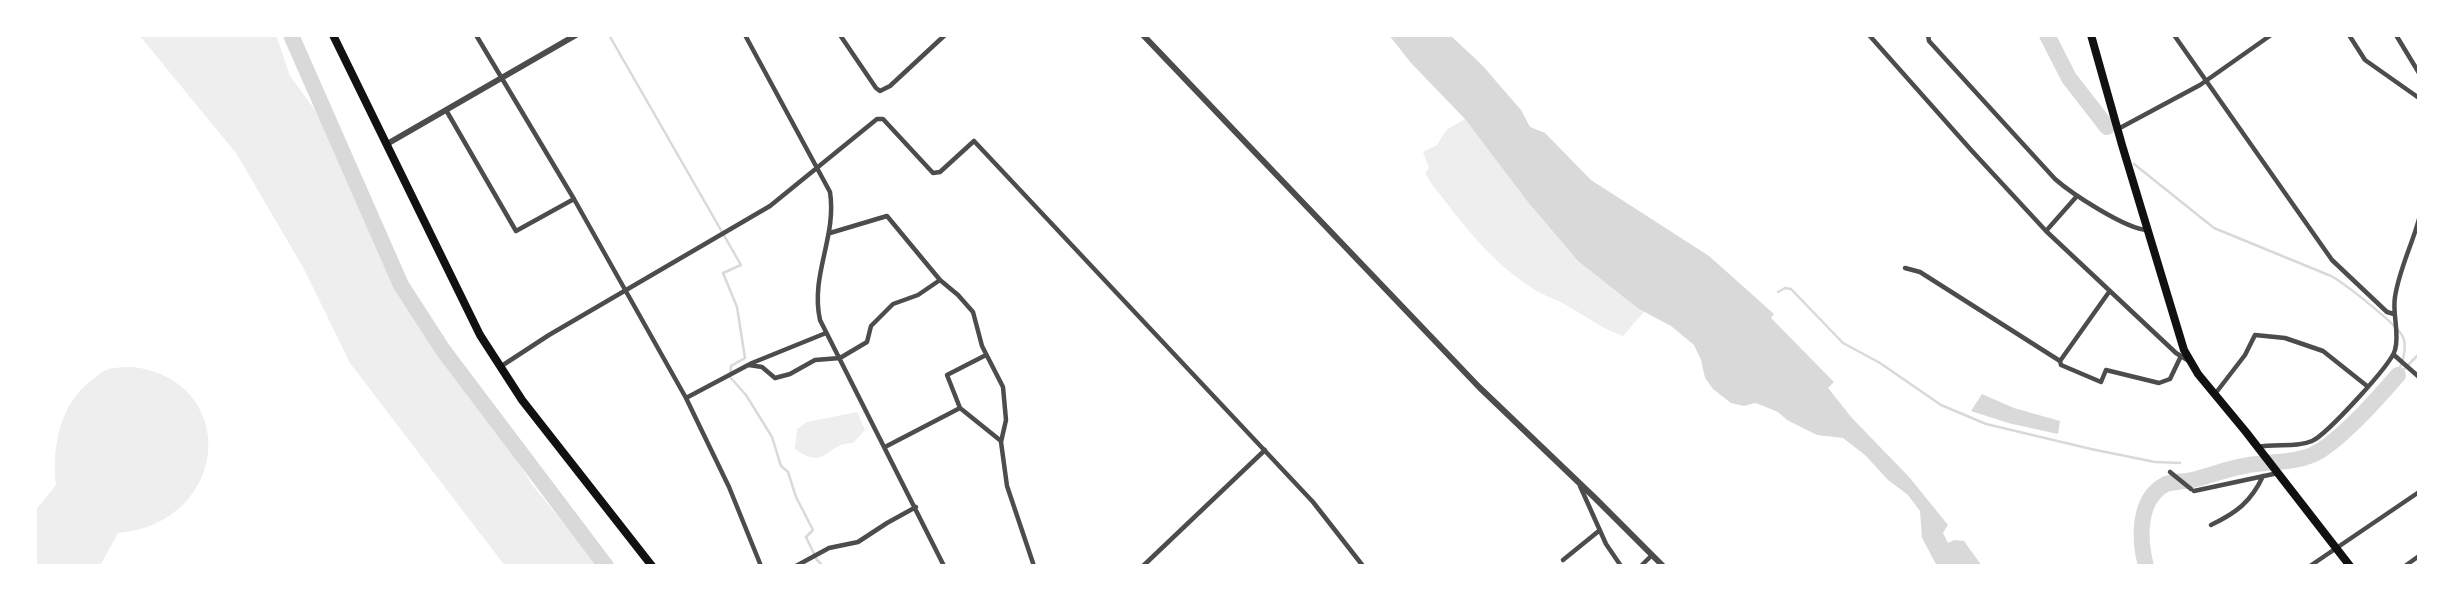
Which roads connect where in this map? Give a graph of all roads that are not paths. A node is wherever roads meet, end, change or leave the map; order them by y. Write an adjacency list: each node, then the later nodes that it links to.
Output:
1 (333, 35): 21 (main road)
2 (476, 35): 16 (street)
3 (576, 35): 16 (street)
4 (745, 35): 22 (street)
5 (840, 35): 6 (street)
6 (945, 35)
7 (1143, 35): 55 (street)
8 (1869, 35): 27 (street)
9 (1928, 35): 23 (street)
10 (2091, 35): 20 (main road)
11 (2174, 35): 17 (street)
12 (2271, 35): 17 (street)
13 (2349, 35): 18 (street)
14 (2396, 35): 15 (street)
15 (2419, 73)
16 (501, 79): 19 (street); 24 (street)
17 (2206, 80): 20 (street); 33 (street)
18 (2419, 98)
19 (446, 110): 21 (street); 24 (street)
20 (2118, 129): 26 (main road)
21 (387, 144): 42 (main road)
22 (817, 168): 28 (street); 31 (street); 51 (street)
23 (2077, 196): 26 (street); 27 (street)
24 (574, 199): 31 (street)
25 (2419, 219): 33 (street)
26 (2147, 230): 40 (main road)
27 (2046, 231): 32 (street)
28 (830, 233): 30 (street); 34 (street)
29 (1905, 268): 39 (street)
30 (940, 280): 35 (street); 38 (street)
31 (626, 291): 42 (street); 46 (street)
32 (2109, 292): 36 (street); 39 (street)
33 (2394, 314): 37 (street)
34 (826, 333): 38 (street); 41 (street)
35 (986, 355): 47 (street); 48 (street)
36 (2181, 356): 39 (street); 40 (street)
37 (2395, 356): 43 (street); 44 (street)
38 (840, 358): 41 (street); 49 (street)
39 (2060, 360)
40 (2190, 361): 45 (main road)
41 (749, 365): 46 (street)
42 (499, 367): 65 (main road)
43 (2419, 377)
44 (2368, 386): 45 (street); 50 (street)
45 (2215, 394): 50 (main road)
46 (686, 398): 66 (street)
47 (960, 408): 48 (street); 49 (street)
48 (1001, 442): 69 (street)
49 (885, 447): 57 (street)
50 (2259, 449): 52 (main road)
51 (1265, 450): 70 (street); 71 (street)
52 (2276, 471): 54 (street); 60 (main road)
53 (2170, 472): 54 (street)
54 (2263, 476): 58 (street)
55 (1578, 482): 59 (street); 61 (street)
56 (2419, 492): 60 (street)
57 (916, 507): 67 (street); 68 (street)
58 (2211, 525)
59 (1600, 530): 63 (street); 72 (street)
60 (2337, 549): 74 (street); 75 (main road)
61 (1652, 555): 64 (street); 73 (street)
62 (2419, 556): 76 (street)
63 (1563, 560)
64 (1643, 565)
65 (652, 566)
66 (761, 566)
67 (796, 566)
68 (944, 566)
69 (1034, 566)
70 (1143, 566)
71 (1363, 566)
72 (1621, 566)
73 (1663, 566)
74 (2310, 566)
75 (2350, 566)
76 (2405, 566)

